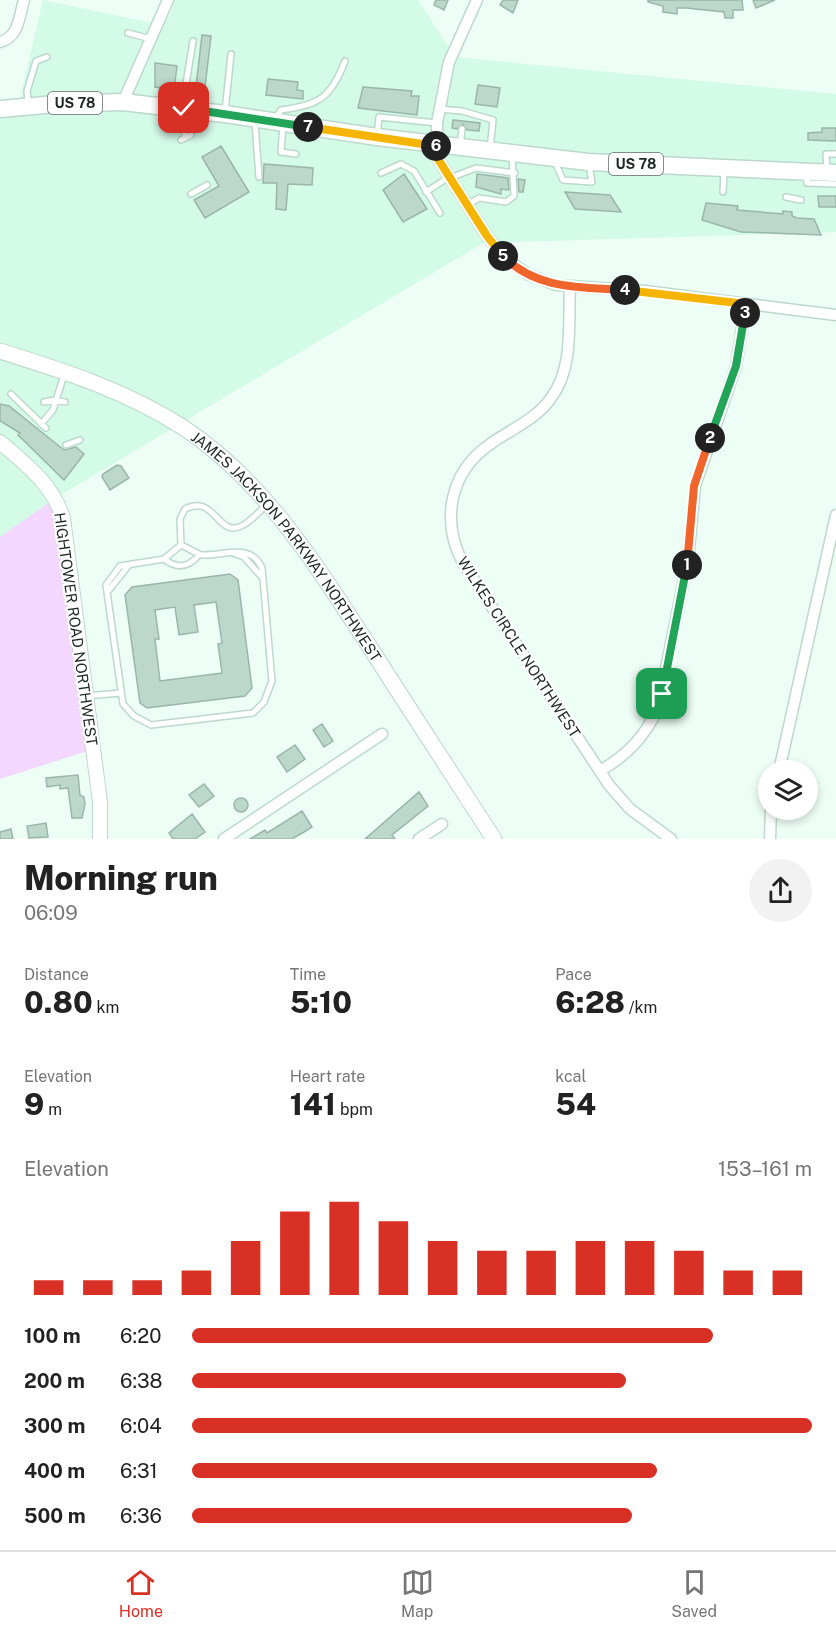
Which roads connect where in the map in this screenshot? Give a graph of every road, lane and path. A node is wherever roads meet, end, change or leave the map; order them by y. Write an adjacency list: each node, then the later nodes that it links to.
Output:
1 (24, 0): 7 (street)
2 (168, 0): 5 (street)
3 (477, 0): 15 (street)
4 (128, 33): 5 (lane)
5 (151, 39): 11 (street)
6 (193, 41): 13 (lane)
7 (0, 42)
8 (231, 54): 17 (lane)
9 (47, 57): 12 (lane)
10 (345, 61): 19 (lane)
11 (123, 102): 12 (main road, US 78); 13 (main road, US 78)
12 (28, 106): 14 (main road, US 78)
13 (182, 108): 17 (main road, US 78); 23 (lane)
14 (0, 109)
15 (439, 109): 16 (lane); 21 (street)
16 (462, 111): 20 (lane); 26 (lane)
17 (225, 114): 18 (main road, US 78)
18 (255, 118): 19 (main road, US 78); 35 (lane)
19 (279, 122): 24 (main road, US 78); 27 (lane)
20 (462, 122)
21 (437, 123): 24 (lane); 25 (street)
22 (462, 129): 26 (lane)
23 (191, 135)
24 (377, 138): 25 (main road, US 78)
25 (436, 144): 26 (main road, US 78); 36 (street)
26 (475, 149): 28 (main road, US 78); 30 (lane)
27 (296, 154)
28 (512, 154): 31 (main road, US 78); 32 (lane)
29 (836, 154): 34 (lane)
30 (476, 168): 32 (lane); 36 (lane)
31 (724, 168): 34 (main road, US 78); 39 (lane)
32 (514, 173): 43 (lane)
33 (381, 174): 38 (lane)
34 (833, 176)
35 (259, 177)
36 (449, 177): 38 (lane); 43 (street)
37 (207, 185): 40 (lane)
38 (426, 192): 44 (lane)
39 (723, 192)
40 (191, 194)
41 (786, 197): 42 (lane)
42 (801, 200)
43 (467, 205): 45 (street)
44 (440, 213)
45 (570, 287): 46 (street); 66 (street, WILKES CIRCLE NORTHWEST)
46 (746, 304): 47 (street); 66 (street)
47 (836, 315)
48 (0, 351): 49 (main road, JAMES JACKSON PARKWAY NORTHWEST)
49 (66, 372): 51 (lane); 57 (main road, JAMES JACKSON PARKWAY NORTHWEST)
50 (11, 394): 51 (lane)
51 (55, 400): 52 (lane); 53 (lane)
52 (44, 402)
53 (64, 402)
54 (80, 440): 56 (lane)
55 (0, 442): 63 (street, HIGHTOWER ROAD NORTHWEST)
56 (66, 446)
57 (268, 504): 59 (lane); 73 (main road, JAMES JACKSON PARKWAY NORTHWEST)
58 (836, 515): 65 (street)
59 (181, 545): 60 (lane); 61 (lane)
60 (199, 555): 61 (lane); 62 (lane)
61 (164, 559): 62 (lane)
62 (121, 693): 63 (lane)
63 (86, 696): 70 (street, HIGHTOWER ROAD NORTHWEST)
64 (382, 734): 71 (street)
65 (781, 760)
66 (600, 771): 69 (street, WILKES CIRCLE NORTHWEST)
67 (771, 820): 75 (street)
68 (442, 824): 72 (street)
69 (659, 835): 74 (street, WILKES CIRCLE NORTHWEST)
70 (100, 839)
71 (224, 839)
72 (419, 839)
73 (494, 839)
74 (671, 839)
75 (770, 839)

